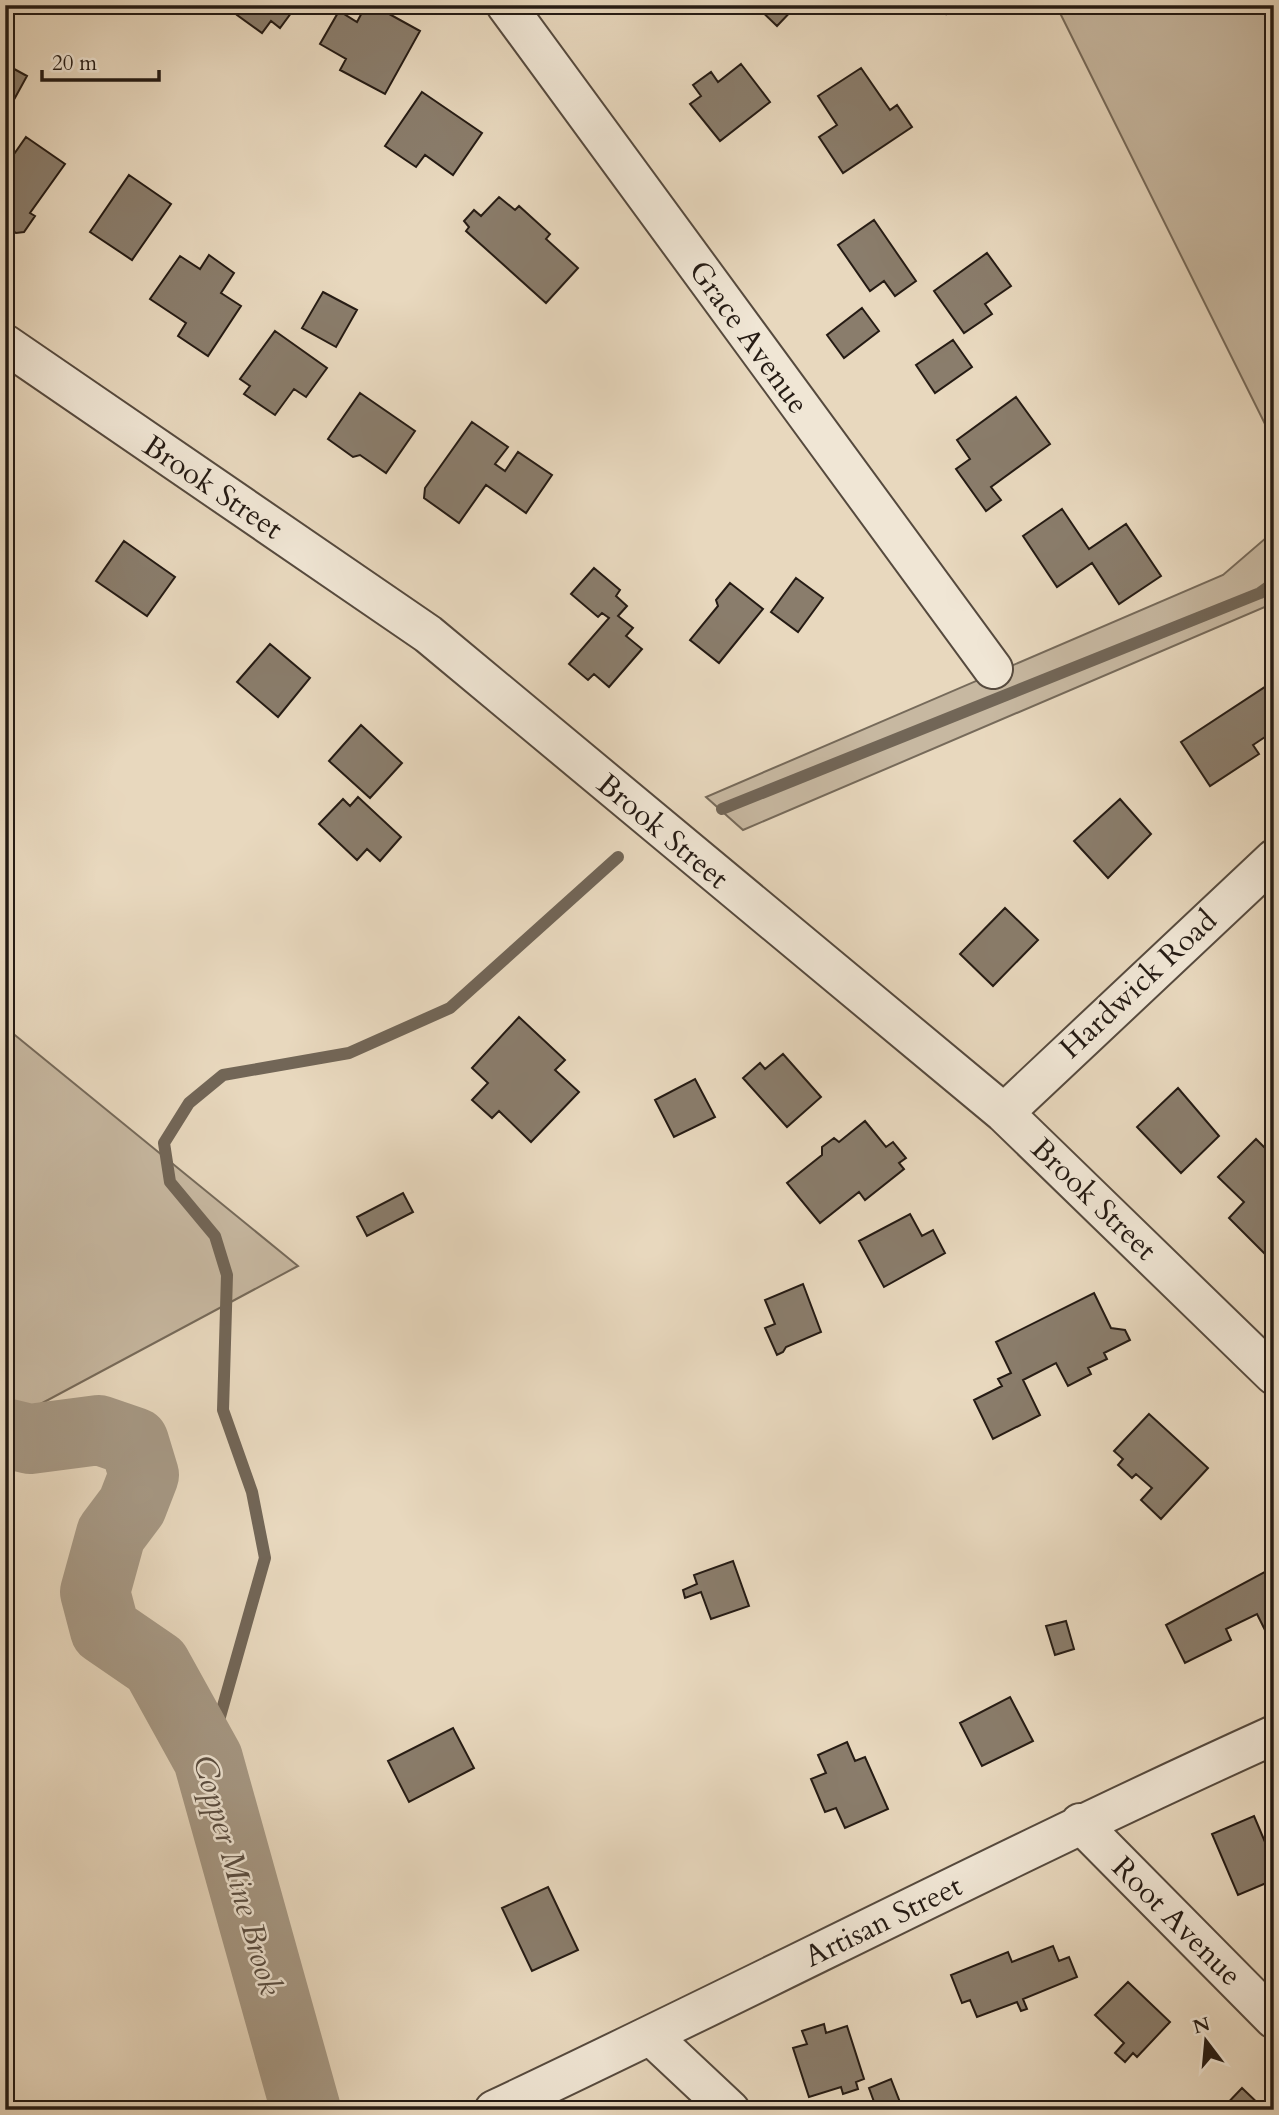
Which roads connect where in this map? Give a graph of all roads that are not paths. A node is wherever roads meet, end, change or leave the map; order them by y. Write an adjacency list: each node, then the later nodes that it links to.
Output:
1 (506, 5): 3 (street, Grace Avenue)
2 (5, 344): 5 (street, Brook Street)
3 (993, 669)
4 (1274, 859): 5 (street, Hardwick Road)
5 (1004, 1113): 6 (street, Brook Street)
6 (1274, 1375)
7 (1274, 1735): 8 (street, Artisan Street)
8 (1080, 1823): 9 (street, Root Avenue); 10 (street, Artisan Street)
9 (1274, 2019)
10 (651, 2036): 11 (street, Artisan Street); 12 (street)
11 (494, 2110)
12 (730, 2110)

